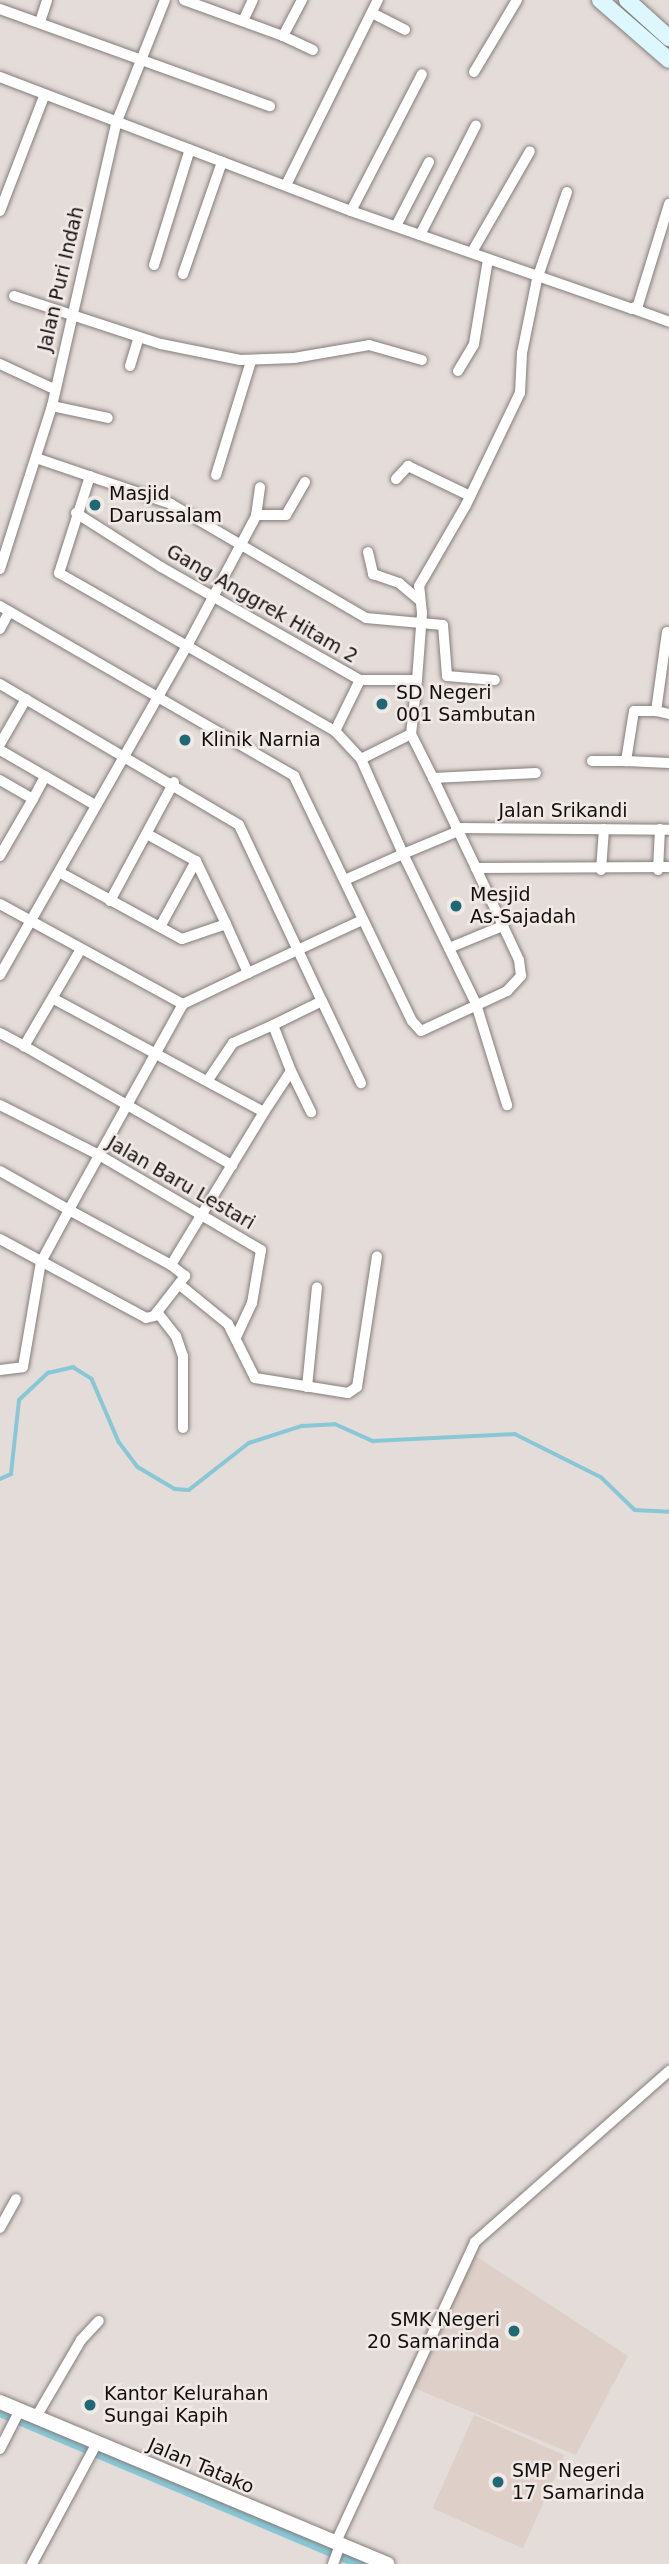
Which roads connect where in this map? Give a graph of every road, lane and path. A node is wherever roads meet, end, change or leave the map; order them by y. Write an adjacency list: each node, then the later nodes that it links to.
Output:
1 (47, 0): 13 (street)
2 (165, 0): 18 (street, Jalan Puri Indah)
3 (184, 0): 12 (street)
4 (253, 0): 12 (street)
5 (302, 0): 15 (street)
6 (378, 0): 11 (street)
7 (517, 0): 20 (street)
8 (600, 0): 19 (main road)
9 (627, 0): 16 (main road)
10 (0, 9): 13 (street)
11 (372, 13): 14 (street); 31 (street)
12 (243, 21): 15 (street)
13 (40, 22): 18 (street)
14 (405, 30)
15 (283, 36): 17 (street)
16 (669, 38)
17 (313, 50)
18 (142, 58): 24 (street); 25 (street, Jalan Puri Indah)
19 (669, 60)
20 (474, 72)
21 (422, 74): 35 (street)
22 (0, 77): 23 (street)
23 (45, 94): 25 (street); 34 (street)
24 (270, 106)
25 (117, 121): 27 (street); 45 (street, Jalan Puri Indah)
26 (476, 125): 37 (street)
27 (190, 149): 29 (street); 40 (street)
28 (530, 151): 38 (street)
29 (222, 162): 31 (street); 41 (street)
30 (429, 162): 36 (street)
31 (286, 185): 35 (street)
32 (567, 192): 42 (street)
33 (669, 205): 44 (street)
34 (0, 211)
35 (351, 211): 36 (street)
36 (396, 226): 37 (street)
37 (420, 235): 38 (street)
38 (472, 253): 39 (street)
39 (488, 259): 42 (street); 52 (street)
40 (154, 265)
41 (183, 274)
42 (537, 279): 44 (street); 62 (street)
43 (13, 296): 45 (street)
44 (634, 309): 46 (street)
45 (70, 314): 47 (street); 53 (street, Jalan Puri Indah)
46 (669, 322)
47 (139, 337): 49 (street); 51 (street)
48 (422, 360): 49 (street)
49 (251, 361): 57 (street)
50 (0, 364): 53 (street)
51 (130, 366)
52 (458, 371)
53 (54, 388): 54 (street, Jalan Puri Indah)
54 (52, 406): 55 (street); 56 (street, Jalan Puri Indah)
55 (107, 418)
56 (36, 457): 58 (street); 67 (street, Jalan Puri Indah)
57 (216, 475)
58 (90, 476): 63 (street); 65 (street)
59 (396, 479): 62 (street)
60 (304, 482): 64 (street)
61 (260, 487): 64 (street)
62 (470, 496): 69 (street)
63 (76, 513): 68 (street, Gang Anggrek Hitam 2); 74 (street)
64 (256, 515): 65 (street)
65 (242, 546): 68 (street); 71 (street)
66 (368, 552): 69 (street)
67 (0, 569)
68 (215, 597): 74 (street); 75 (street, Gang Anggrek Hitam 2)
69 (419, 600): 71 (street)
70 (4, 609): 72 (street); 79 (street)
71 (420, 625): 76 (street); 77 (street)
72 (0, 629)
73 (667, 632): 81 (street)
74 (187, 646): 79 (street); 83 (street)
75 (360, 680): 76 (street); 83 (street)
76 (417, 680): 84 (street)
77 (495, 681)
78 (0, 684): 80 (street)
79 (158, 698): 87 (street); 110 (street)
80 (26, 699): 85 (street); 87 (street)
81 (656, 711): 82 (street); 90 (street)
82 (669, 714)
83 (335, 731): 88 (street)
84 (411, 734): 88 (street); 94 (street)
85 (0, 744)
86 (0, 750): 93 (street)
87 (125, 754): 96 (street); 98 (street)
88 (360, 759): 104 (street)
89 (592, 761): 90 (street)
90 (626, 761): 91 (street)
91 (669, 763)
92 (536, 773): 94 (street)
93 (45, 776): 97 (street); 98 (street)
94 (433, 778): 101 (street)
95 (0, 780): 97 (street)
96 (174, 782): 102 (street); 120 (street)
97 (33, 799): 103 (street)
98 (95, 805): 109 (street)
99 (604, 829): 100 (street, Jalan Srikandi); 101 (street, Jalan Srikandi); 108 (street)
100 (665, 829): 107 (street)
101 (456, 830): 104 (street); 106 (street)
102 (147, 834): 105 (street); 111 (street)
103 (2, 849)
104 (402, 853): 110 (street); 118 (street)
105 (196, 861): 115 (street); 116 (street)
106 (476, 868): 108 (street); 117 (street)
107 (664, 868): 108 (street)
108 (601, 870)
109 (59, 872): 111 (street); 113 (street)
110 (345, 880): 114 (street)
111 (110, 901): 116 (street)
112 (0, 904): 113 (street)
113 (29, 920): 119 (street); 121 (street)
114 (362, 920): 120 (street); 126 (street)
115 (226, 924): 116 (street); 122 (street)
116 (161, 925)
117 (500, 927): 118 (street); 126 (street)
118 (449, 948): 126 (street)
119 (81, 949): 123 (street); 125 (street)
120 (300, 950): 122 (street); 124 (street)
121 (1, 972)
122 (248, 973): 125 (street)
123 (54, 999): 129 (street); 130 (street)
124 (322, 1001): 127 (street); 133 (street)
125 (183, 1004): 130 (street)
126 (476, 1004): 136 (street)
127 (273, 1026): 131 (street); 132 (street)
128 (0, 1032): 129 (street)
129 (24, 1046): 135 (street)
130 (156, 1053): 132 (street); 135 (street)
131 (291, 1070): 137 (street); 138 (street)
132 (208, 1080): 137 (street)
133 (361, 1083)
134 (0, 1105): 139 (street, Jalan Baru Lestari)
135 (128, 1105): 139 (street); 140 (street)
136 (507, 1105)
137 (264, 1112): 140 (street)
138 (311, 1112)
139 (99, 1155): 142 (street); 143 (street, Jalan Baru Lestari)
140 (232, 1165): 143 (street)
141 (0, 1171): 142 (street)
142 (69, 1210): 146 (street); 147 (street)
143 (201, 1214): 147 (street); 151 (street, Jalan Baru Lestari)
144 (0, 1239): 146 (street)
145 (377, 1257): 153 (street)
146 (41, 1262): 150 (street); 152 (street)
147 (171, 1265): 148 (street)
148 (180, 1285): 150 (street); 151 (street)
149 (317, 1287): 153 (street)
150 (158, 1311): 154 (street)
151 (236, 1337): 153 (street)
152 (0, 1370)
153 (307, 1387)
154 (183, 1428)
155 (669, 2071): 164 (street)
156 (16, 2199): 157 (street)
157 (0, 2228)
158 (99, 2321): 161 (street)
159 (0, 2402): 160 (street, Jalan Tatako)
160 (19, 2412): 161 (street, Jalan Tatako); 163 (street)
161 (36, 2417): 162 (street, Jalan Tatako)
162 (96, 2446): 164 (street, Jalan Tatako); 165 (street)
163 (0, 2449)
164 (337, 2544): 166 (street); 167 (street, Jalan Tatako)
165 (32, 2564)
166 (333, 2564)
167 (387, 2564)

